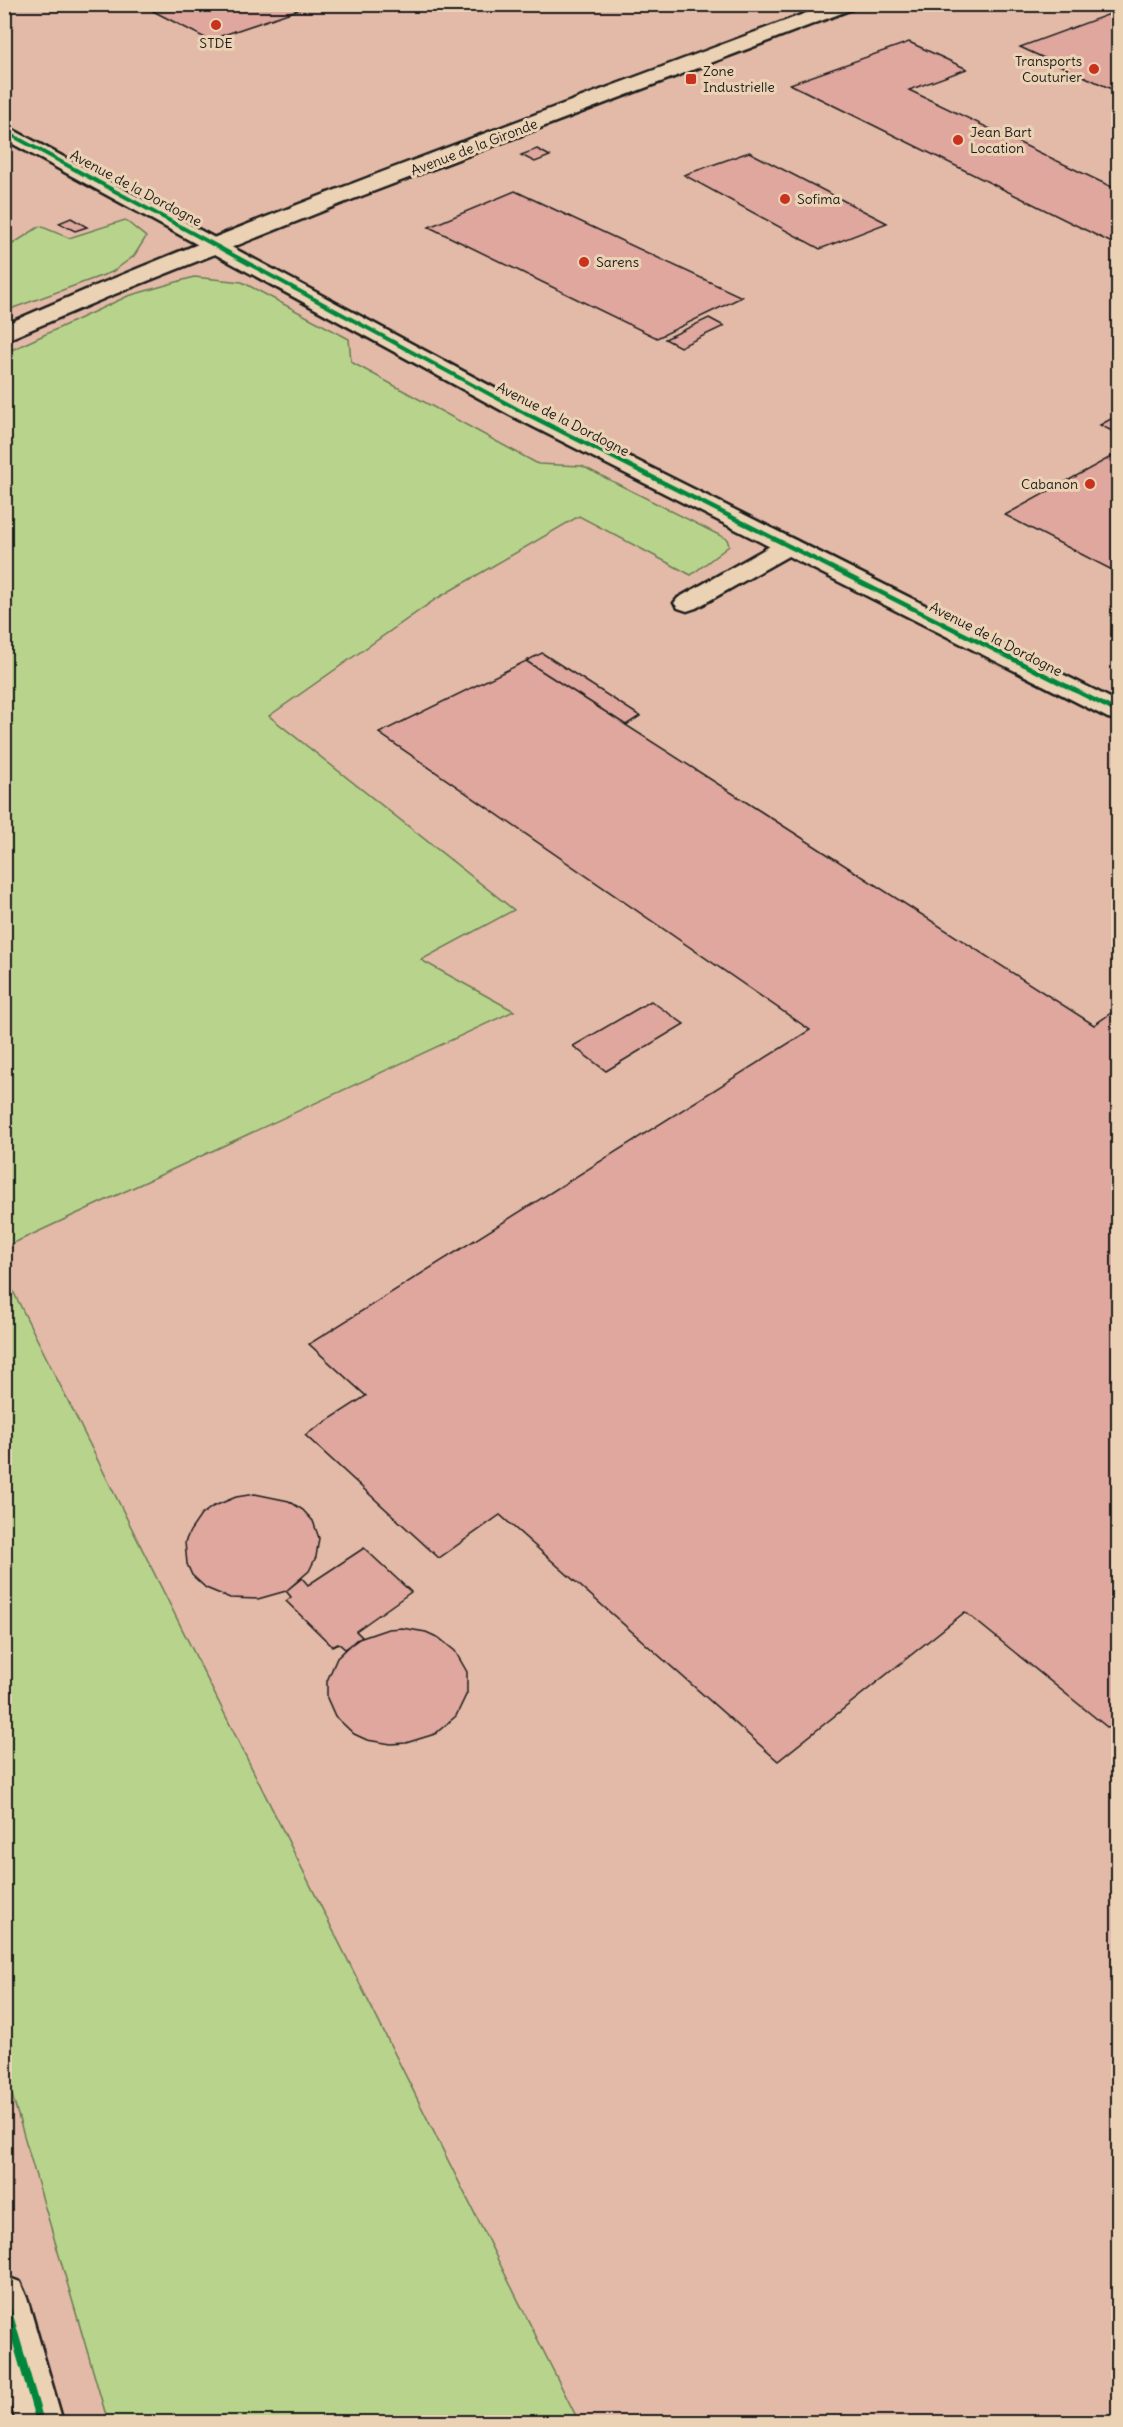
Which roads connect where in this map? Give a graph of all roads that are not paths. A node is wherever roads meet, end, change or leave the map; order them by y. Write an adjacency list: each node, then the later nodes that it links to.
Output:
1 (848, 4): 3 (street, Avenue de la Gironde)
2 (4, 131): 3 (street, Avenue de la Dordogne)
3 (218, 246): 4 (street, Avenue de la Gironde); 7 (street, Avenue de la Dordogne)
4 (102, 291): 5 (street, Avenue de la Gironde); 6 (street, Avenue de la Gironde)
5 (4, 322)
6 (4, 334)
7 (788, 546): 8 (street); 9 (street, Avenue de la Dordogne)
8 (687, 603)
9 (1119, 712)
10 (4, 2298): 11 (street)
11 (40, 2422)

